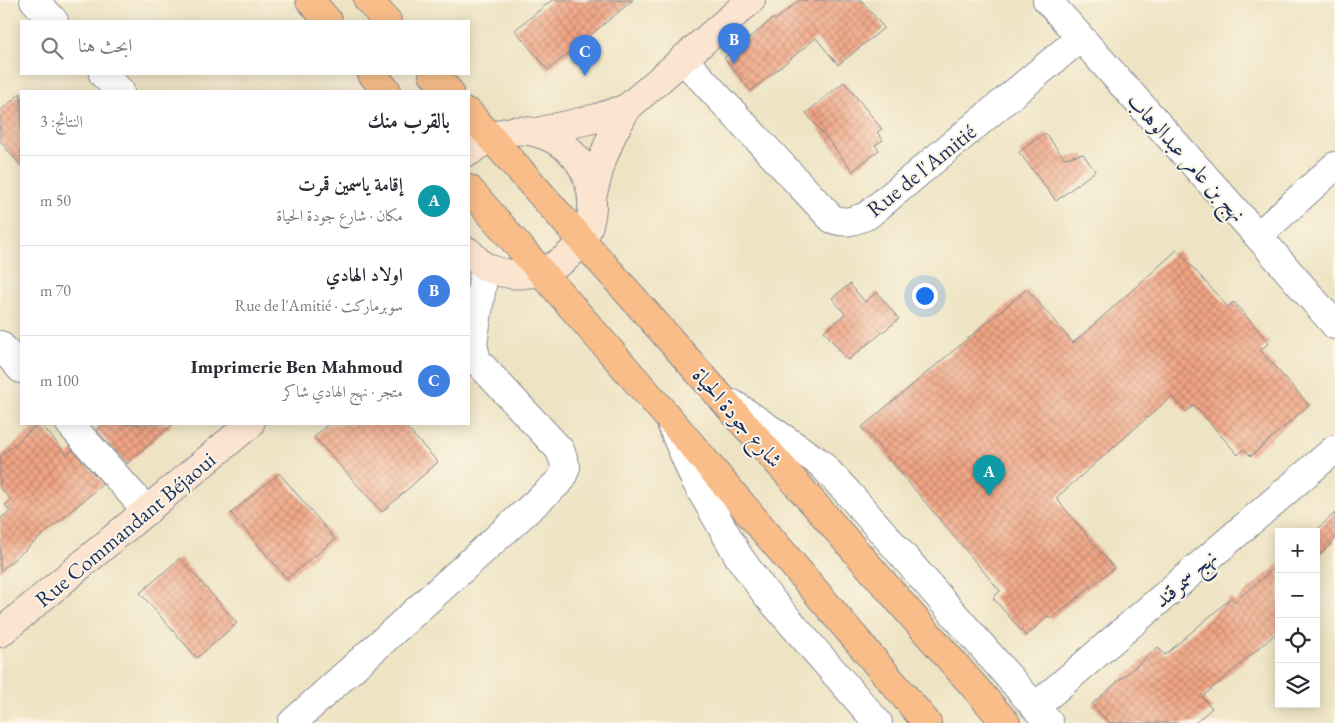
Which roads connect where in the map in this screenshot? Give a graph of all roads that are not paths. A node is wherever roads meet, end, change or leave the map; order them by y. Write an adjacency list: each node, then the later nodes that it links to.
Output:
1 (34, 0): 6 (street)
2 (310, 0): 7 (highway)
3 (368, 0): 8 (highway)
4 (751, 0): 10 (street)
5 (1047, 0): 9 (street, نهج بن عامر عبدالوهاب)
6 (53, 20)
7 (327, 20)
8 (386, 20)
9 (1080, 38): 10 (street, Rue de l'Amitié); 24 (street, نهج بن عامر عبدالوهاب)
10 (683, 59): 17 (street)
11 (104, 75): 14 (street)
12 (373, 75): 15 (highway)
13 (435, 75): 16 (highway)
14 (119, 90)
15 (386, 90)
16 (448, 90)
17 (626, 108): 19 (street); 23 (street)
18 (470, 116): 20 (highway, شارع جودة الحياة)
19 (537, 132): 20 (street); 23 (street)
20 (479, 144): 25 (highway, شارع جودة الحياة)
21 (1335, 166): 24 (street, نهج بن عامر عبدالوهاب)
22 (470, 189): 27 (highway)
23 (593, 193): 25 (street)
24 (1258, 236): 28 (street)
25 (583, 240): 27 (street); 31 (highway, شارع جودة الحياة)
26 (474, 266): 27 (street); 39 (street)
27 (540, 272): 32 (highway)
28 (1335, 325)
29 (0, 345): 30 (street)
30 (20, 368)
31 (718, 394): 38 (street); 42 (highway, شارع جودة الحياة)
32 (667, 416): 40 (street); 41 (highway)
33 (71, 425): 36 (street)
34 (249, 425): 36 (street, Rue Commandant Béjaoui)
35 (1335, 449): 38 (street, نهج سمرقند)
36 (147, 510): 37 (street, Rue Commandant Béjaoui)
37 (0, 633)
38 (1042, 715)
39 (292, 723)
40 (878, 723)
41 (927, 723)
42 (1006, 723)

